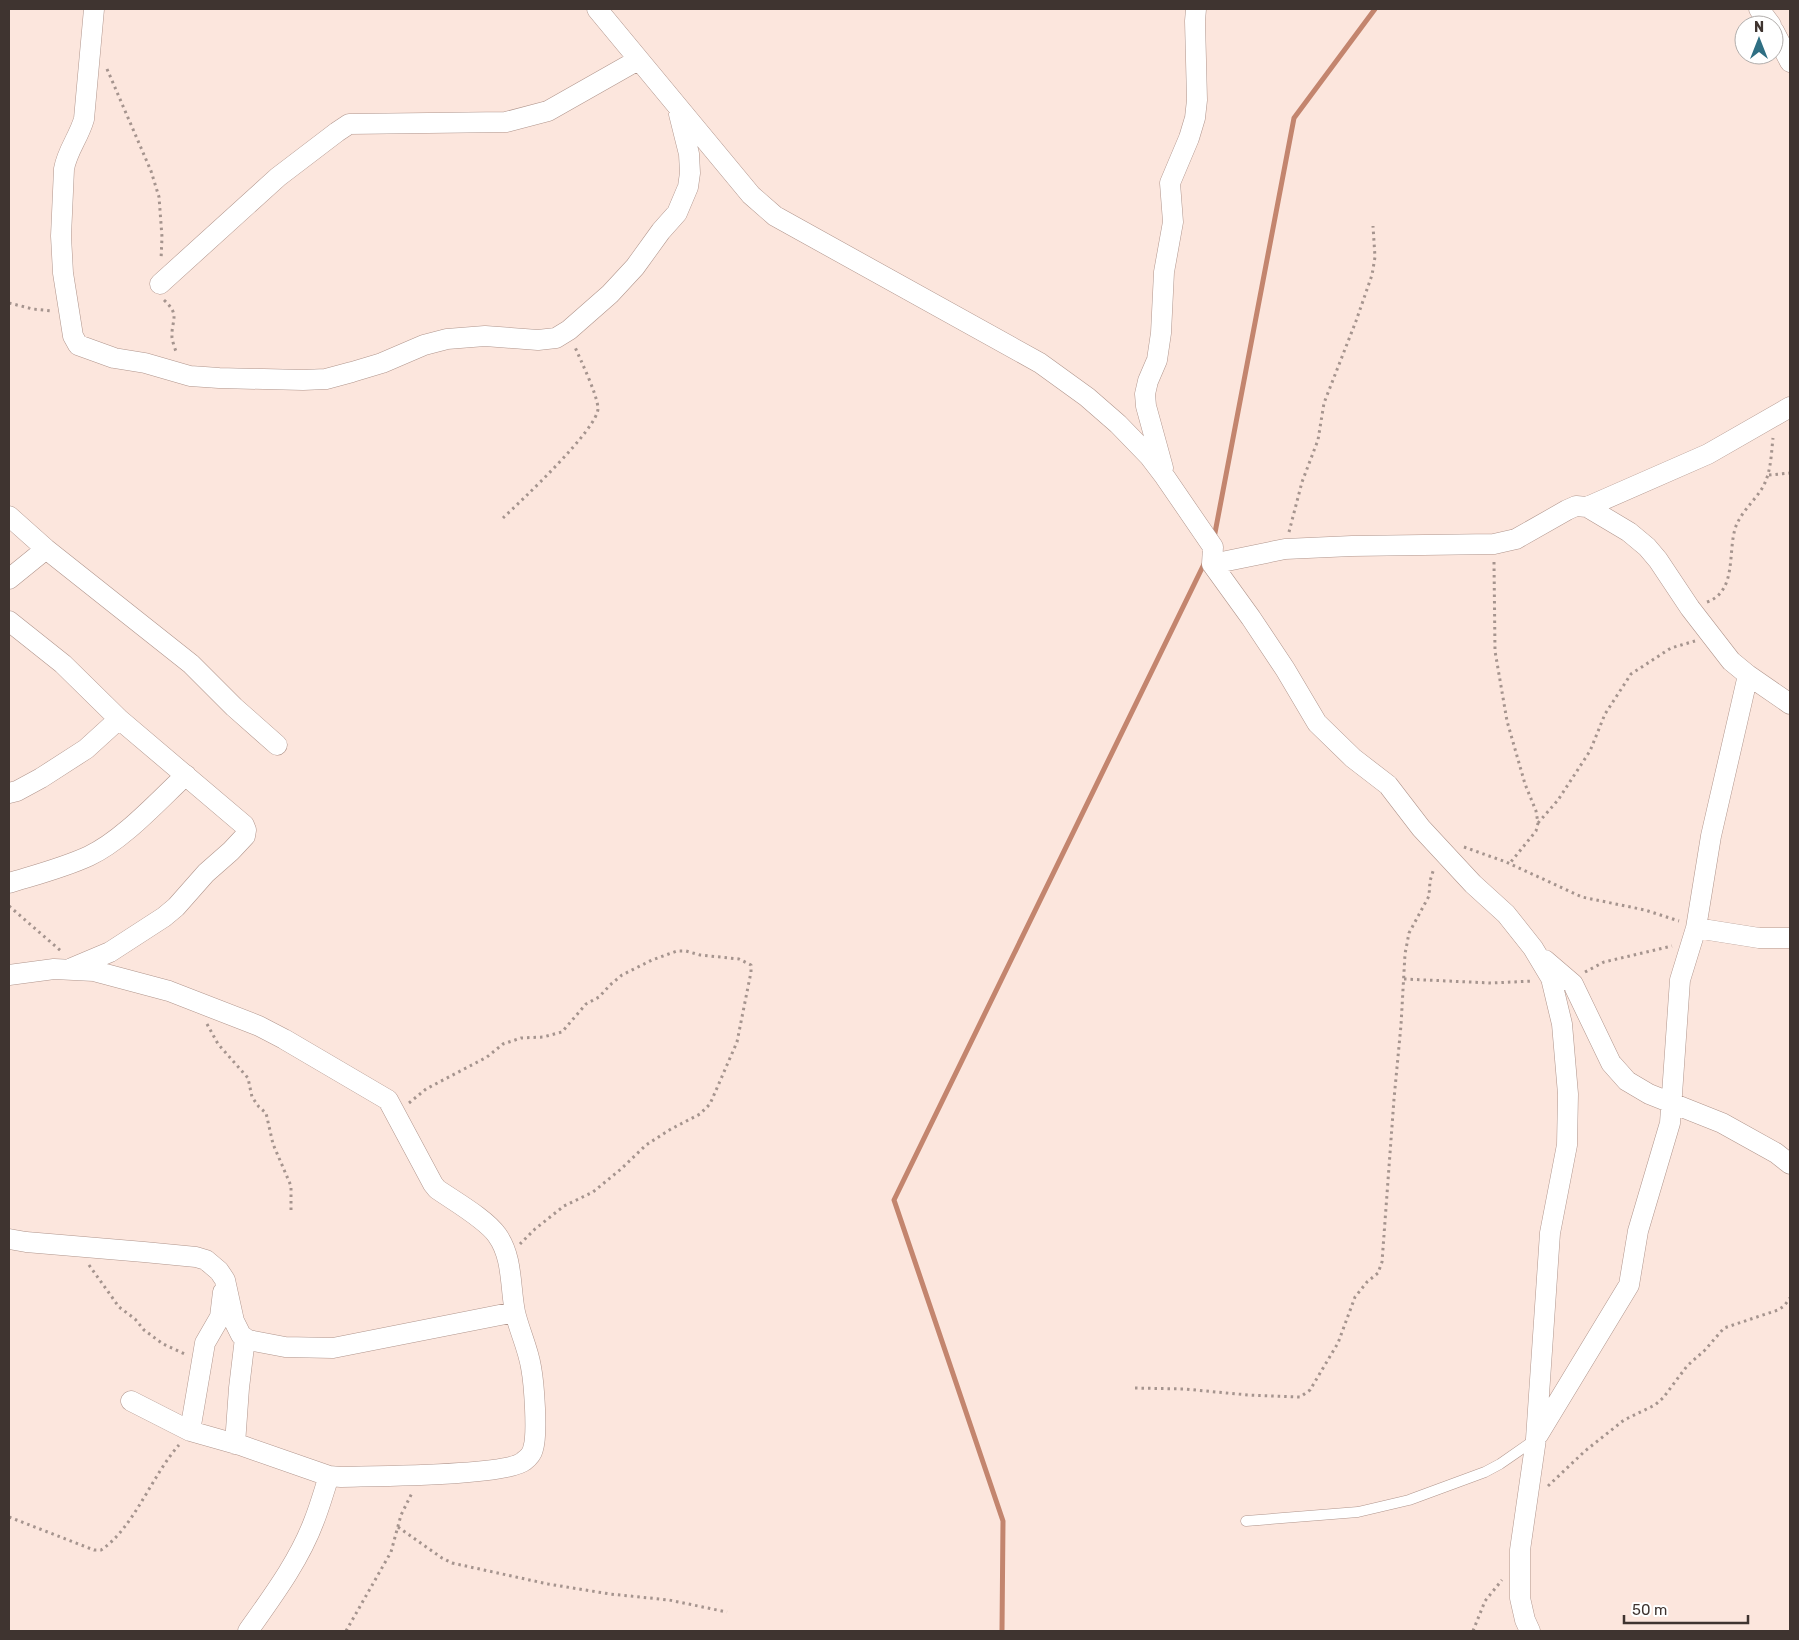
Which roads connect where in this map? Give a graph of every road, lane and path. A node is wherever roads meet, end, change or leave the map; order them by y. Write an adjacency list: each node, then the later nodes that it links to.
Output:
1 (94, 9): 12 (street)
2 (597, 9): 5 (street)
3 (1196, 9): 18 (street)
4 (1784, 50): 6 (street)
5 (638, 60): 8 (street); 10 (street)
6 (1790, 62)
7 (106, 68): 10 (path)
8 (677, 107): 13 (street); 18 (street)
9 (1373, 226): 24 (path)
10 (160, 284): 14 (path)
11 (9, 303): 12 (path)
12 (69, 313): 14 (street)
13 (569, 330): 14 (street); 21 (path)
14 (182, 374)
15 (1783, 411): 17 (path); 19 (street)
16 (1790, 473): 17 (path)
17 (1769, 475): 27 (path)
18 (1165, 477): 25 (street)
19 (1588, 507): 22 (street); 27 (street)
20 (9, 516): 23 (street)
21 (503, 518)
22 (1494, 544): 24 (street); 36 (path)
23 (46, 549): 26 (street); 33 (street)
24 (1285, 549): 25 (street)
25 (1212, 564): 38 (street)
26 (9, 579)
27 (1690, 608): 29 (street)
28 (9, 621): 32 (street)
29 (1713, 637): 30 (street); 36 (path)
30 (1748, 676): 31 (street); 42 (street)
31 (1790, 704)
32 (119, 719): 34 (street); 35 (street)
33 (278, 745)
34 (186, 776): 40 (street); 44 (street)
35 (9, 794)
36 (1538, 823): 39 (path)
37 (1463, 847): 39 (path)
38 (1441, 849): 46 (path); 47 (street)
39 (1510, 863): 42 (path)
40 (9, 883)
41 (9, 906): 44 (path)
42 (1694, 935): 43 (street); 47 (path); 49 (street)
43 (1790, 938)
44 (73, 968): 45 (street); 48 (street)
45 (9, 975)
46 (1404, 979): 47 (path); 61 (path)
47 (1563, 987): 49 (street); 64 (street)
48 (196, 1001): 50 (street); 52 (path)
49 (1672, 1103): 51 (street); 64 (street)
50 (397, 1117): 55 (street); 55 (path)
51 (1790, 1164)
52 (291, 1210)
53 (9, 1239): 54 (street)
54 (75, 1246): 56 (street); 60 (path)
55 (508, 1261): 58 (street)
56 (224, 1280): 59 (street); 60 (street)
57 (1790, 1298): 68 (path)
58 (516, 1312): 59 (street); 66 (street)
59 (245, 1338): 65 (street)
60 (203, 1358): 63 (street)
61 (1135, 1388)
62 (131, 1401): 63 (street)
63 (190, 1431): 65 (street); 69 (path)
64 (1536, 1439): 70 (lane); 77 (street)
65 (235, 1444): 67 (street)
66 (425, 1474): 67 (street); 71 (path)
67 (329, 1476): 74 (street)
68 (1546, 1488)
69 (9, 1517)
70 (1246, 1521)
71 (398, 1526): 73 (path); 75 (path)
72 (1505, 1577): 76 (path)
73 (727, 1612)
74 (248, 1631)
75 (346, 1631)
76 (1473, 1631)
77 (1530, 1631)

